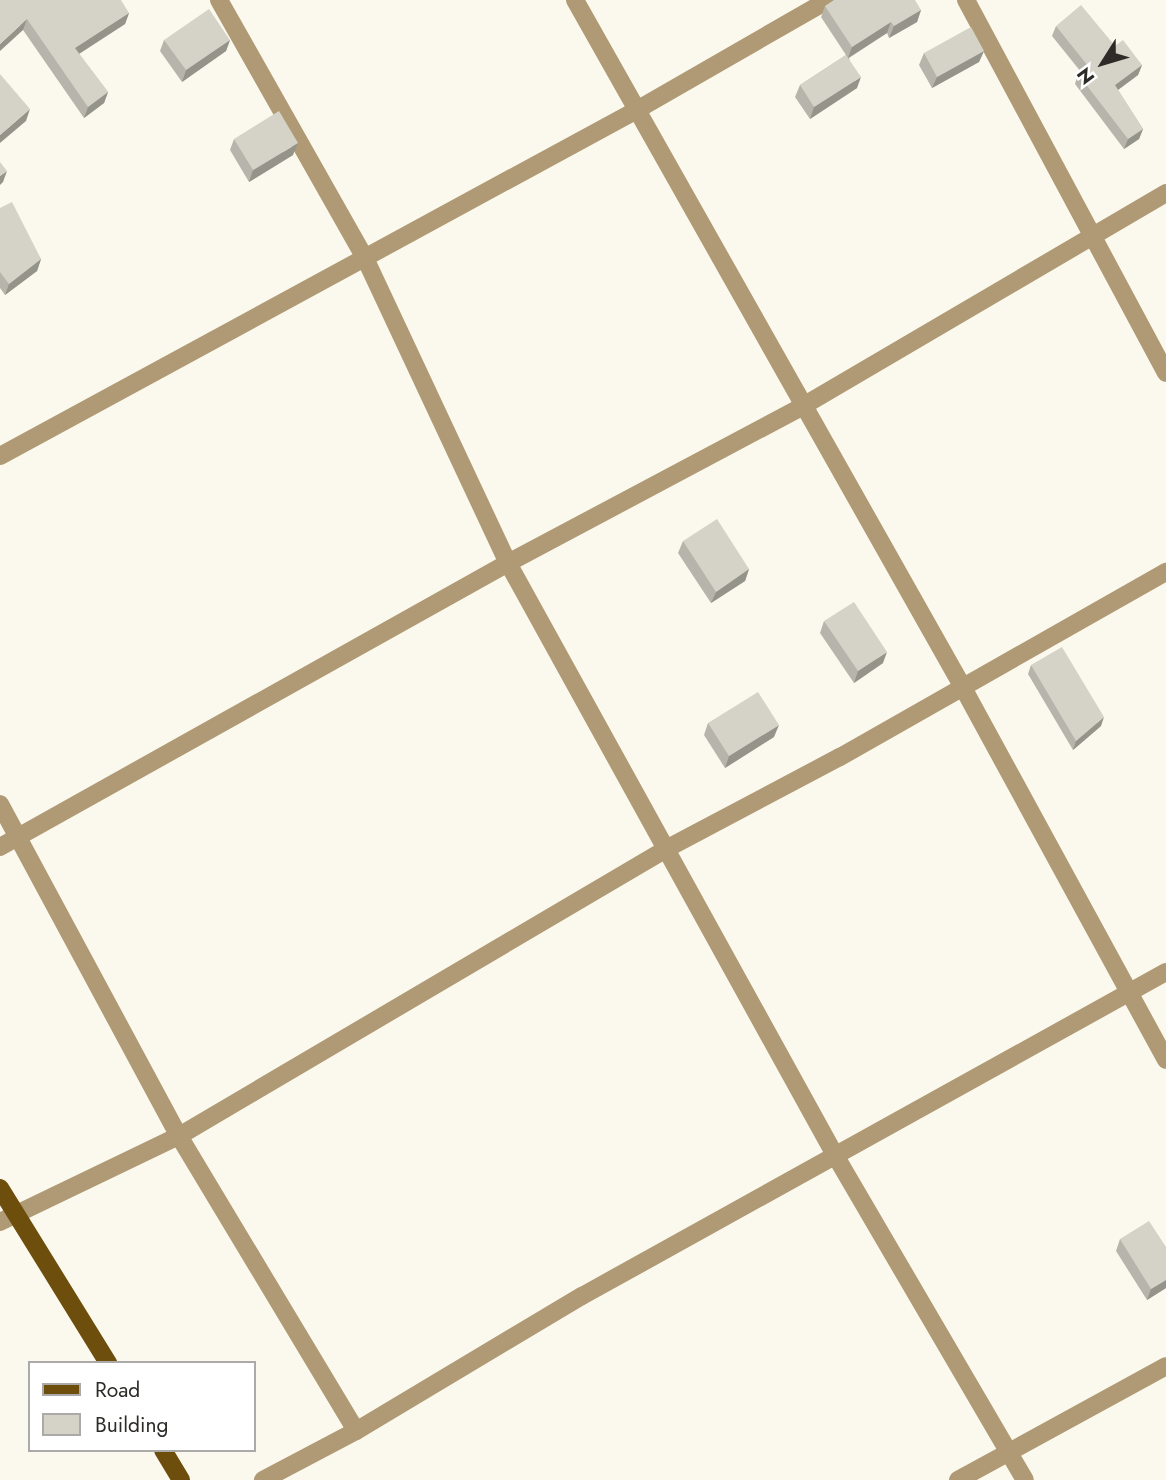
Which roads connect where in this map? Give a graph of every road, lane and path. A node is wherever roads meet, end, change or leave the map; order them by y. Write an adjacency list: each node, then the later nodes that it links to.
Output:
1 (219, 0): 8 (street)
2 (575, 0): 5 (street)
3 (828, 0): 5 (street)
4 (966, 0): 7 (street)
5 (635, 111): 8 (street); 10 (street)
6 (1166, 193): 7 (street)
7 (1093, 236): 9 (street); 10 (street)
8 (365, 258): 11 (street); 12 (street)
9 (1166, 373)
10 (803, 406): 12 (street); 14 (street)
11 (0, 456)
12 (508, 563): 16 (street); 18 (street)
13 (1166, 572): 14 (street)
14 (961, 684): 18 (street); 20 (street)
15 (0, 804): 16 (street)
16 (19, 838): 17 (street); 22 (street)
17 (0, 847)
18 (666, 849): 22 (street); 23 (street)
19 (1166, 972): 20 (street)
20 (1128, 994): 21 (street); 23 (street)
21 (1166, 1060)
22 (179, 1136): 25 (street); 28 (street)
23 (835, 1155): 28 (street); 29 (street)
24 (0, 1188): 25 (main road)
25 (7, 1218): 26 (main road)
26 (107, 1361)
27 (1166, 1366): 29 (street)
28 (356, 1431): 32 (street)
29 (1008, 1451): 33 (street); 34 (street)
30 (164, 1452): 31 (main road)
31 (181, 1480)
32 (263, 1480)
33 (958, 1480)
34 (1025, 1480)

